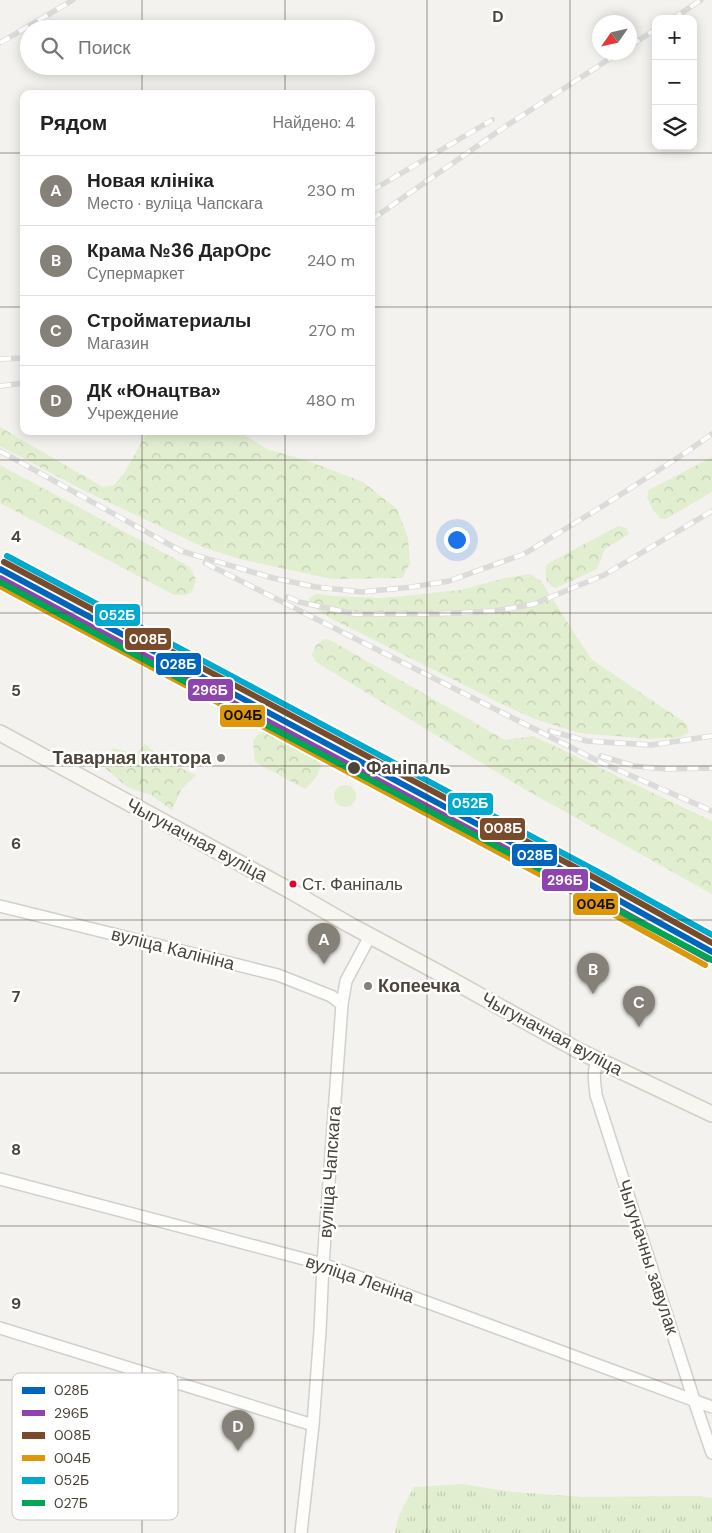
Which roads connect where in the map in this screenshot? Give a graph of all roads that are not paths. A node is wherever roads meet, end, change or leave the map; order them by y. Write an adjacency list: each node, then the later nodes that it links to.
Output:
1 (0, 733): 3 (street, Чыгуначная вуліца)
2 (0, 906): 4 (street, вуліца Калініна)
3 (370, 936): 4 (street, вуліца Чапскага); 5 (street, Чыгуначная вуліца)
4 (342, 1004): 8 (street, вуліца Чапскага)
5 (598, 1060): 6 (street, Чыгуначная вуліца); 12 (street, Чыгуначны завулак)
6 (712, 1114)
7 (0, 1179): 8 (street, вуліца Леніна)
8 (323, 1264): 12 (street, вуліца Леніна); 14 (street, вуліца Чапскага)
9 (0, 1328): 10 (street)
10 (145, 1373)
11 (178, 1383): 14 (street)
12 (694, 1400): 13 (street, вуліца Леніна); 15 (street, Чыгуначны завулак)
13 (712, 1407)
14 (313, 1425): 16 (street, вуліца Чапскага)
15 (712, 1452)
16 (301, 1533)

